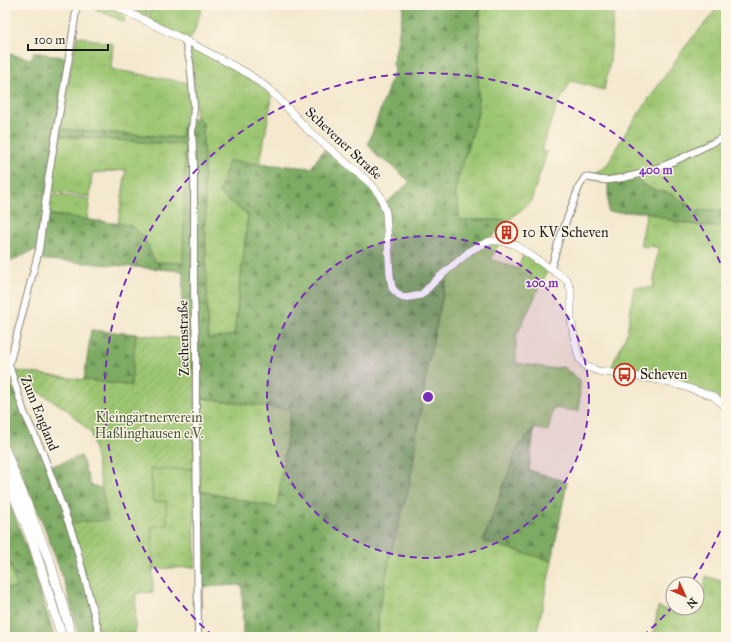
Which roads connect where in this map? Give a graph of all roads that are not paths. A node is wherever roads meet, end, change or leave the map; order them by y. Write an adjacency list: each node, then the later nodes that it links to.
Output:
1 (77, 5): 11 (street, Zum England)
2 (113, 5): 3 (main road, Schevener Straße)
3 (185, 40): 5 (main road, Schevener Straße); 12 (street, Zechenstraße)
4 (726, 136): 5 (street)
5 (551, 269): 6 (main road, Schevener Straße)
6 (726, 409)
7 (5, 450): 10 (highway)
8 (5, 473): 9 (highway)
9 (62, 637)
10 (72, 637)
11 (100, 637)
12 (198, 637)

